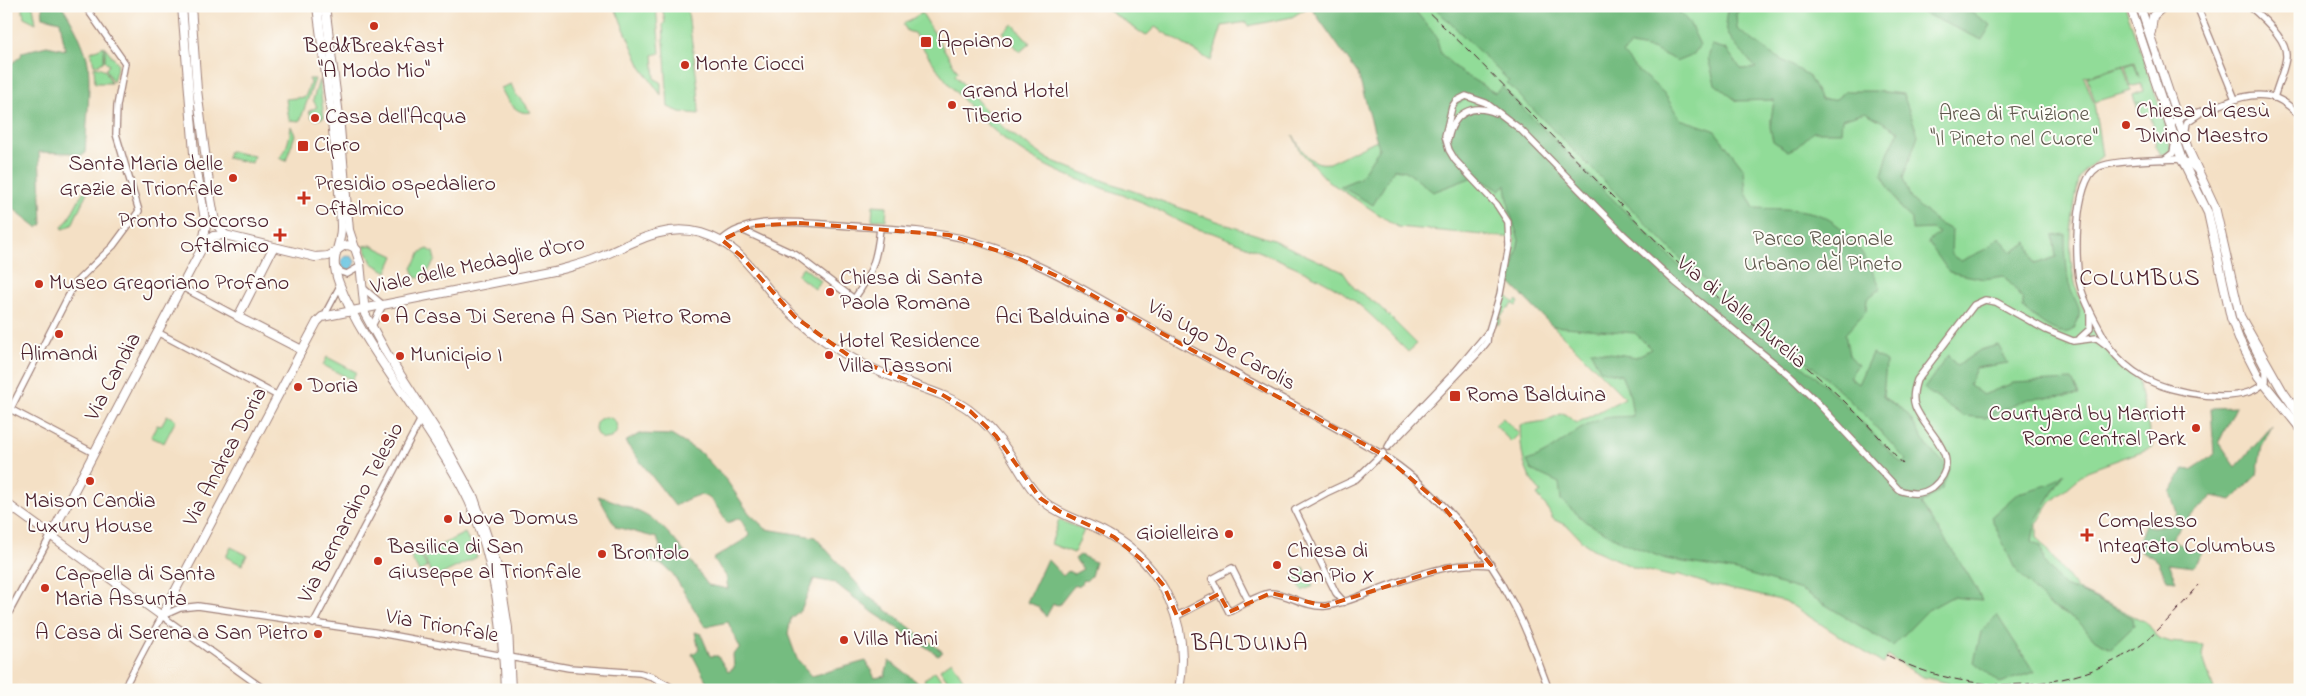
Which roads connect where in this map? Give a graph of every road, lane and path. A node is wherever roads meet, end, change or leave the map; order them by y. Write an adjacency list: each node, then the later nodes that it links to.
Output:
1 (85, 6): 53 (street)
2 (182, 6): 30 (main road, Via Candia)
3 (191, 6): 28 (main road)
4 (318, 6): 33 (main road)
5 (325, 6): 32 (main road)
6 (2130, 6): 11 (main road)
7 (2162, 6): 10 (main road); 12 (main road)
8 (2197, 6): 14 (street)
9 (2249, 6): 13 (street)
10 (2141, 9): 11 (main road); 12 (main road)
11 (2135, 19): 19 (main road)
12 (2151, 37): 18 (main road)
13 (2274, 98): 14 (street); 16 (street)
14 (2235, 99): 15 (street)
15 (2203, 111): 18 (street); 22 (street)
16 (2300, 116)
17 (1505, 117): 21 (street, Via di Valle Aurelia); 21 (street, Via di Valle Aurelia); 48 (street, Via di Valle Aurelia)
18 (2178, 118): 19 (street); 22 (main road)
19 (2171, 127): 20 (main road)
20 (2175, 137): 23 (main road); 24 (street)
21 (1448, 144): 59 (street)
22 (2186, 144): 25 (main road)
23 (2182, 160): 24 (street); 25 (street); 51 (main road)
24 (2162, 161): 40 (street)
25 (2202, 177): 44 (main road)
26 (880, 228): 27 (street, Via Ugo De Carolis); 27 (street); 59 (street, Via Ugo De Carolis)
27 (740, 229): 29 (street)
28 (224, 236): 30 (main road); 31 (main road)
29 (722, 240): 39 (main road, Viale delle Medaglie d'Oro); 67 (main road, Viale delle Medaglie d'Oro)
30 (202, 248): 37 (main road, Via Candia)
31 (273, 248): 33 (main road); 45 (main road)
32 (357, 250): 33 (main road); 35 (main road)
33 (335, 251): 34 (main road)
34 (334, 266): 35 (street); 36 (main road)
35 (361, 266): 38 (main road)
36 (340, 286): 42 (main road); 43 (street)
37 (182, 287): 45 (street); 47 (main road, Via Candia)
38 (362, 287): 39 (street); 41 (main road)
39 (382, 304): 41 (main road, Viale delle Medaglie d'Oro); 46 (street)
40 (2089, 307): 48 (street); 49 (street)
41 (364, 308): 42 (main road, Viale delle Medaglie d'Oro); 46 (main road)
42 (352, 310): 43 (main road, Viale delle Medaglie d'Oro); 56 (main road)
43 (324, 316): 50 (main road, Via Andrea Doria)
44 (2240, 316): 51 (street); 54 (main road)
45 (238, 317): 50 (main road)
46 (371, 328): 70 (main road)
47 (157, 332): 52 (street); 58 (main road, Via Candia)
48 (2069, 340): 49 (street)
49 (2110, 347): 51 (street)
50 (302, 350): 52 (main road, Via Andrea Doria)
51 (2264, 384): 57 (main road)
52 (278, 396): 66 (main road, Via Andrea Doria)
53 (10, 410): 55 (street); 58 (street)
54 (2300, 416)
55 (6, 418)
56 (420, 419): 69 (street, Via Bernardino Telesio); 70 (main road)
57 (2300, 428)
58 (94, 452): 61 (main road, Via Candia)
59 (1382, 454): 62 (street, Via Ugo De Carolis); 65 (street)
60 (6, 503): 61 (main road)
61 (51, 535): 66 (main road); 68 (street)
62 (1491, 565): 65 (street); 77 (street, Via Ugo De Carolis)
63 (1219, 594): 64 (street); 64 (street); 67 (street)
64 (1249, 602): 65 (street)
65 (1344, 602)
66 (162, 616): 69 (street, Via Trionfale); 71 (street); 72 (street)
67 (1177, 616): 76 (main road, Viale delle Medaglie d'Oro)
68 (6, 618)
69 (314, 624): 70 (street, Via Trionfale)
70 (506, 656): 73 (main road); 74 (main road); 75 (street, Via Trionfale)
71 (123, 690)
72 (265, 690)
73 (505, 690)
74 (511, 690)
75 (676, 690)
76 (1179, 690)
77 (1549, 690)

